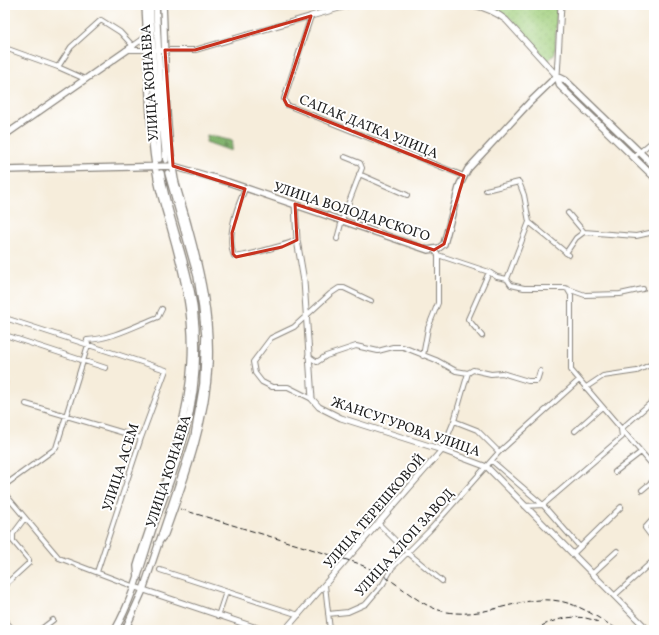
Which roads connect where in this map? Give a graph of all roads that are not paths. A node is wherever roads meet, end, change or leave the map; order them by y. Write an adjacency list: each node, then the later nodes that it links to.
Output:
1 (146, 5): 9 (main road)
2 (150, 5): 13 (main road, УЛИЦА КОНАЕВА)
3 (156, 5): 13 (main road, УЛИЦА КОНАЕВА)
4 (163, 5): 14 (main road, УЛИЦА КОНАЕВА)
5 (350, 5): 8 (street)
6 (473, 5): 16 (street)
7 (561, 5): 16 (street)
8 (311, 16): 14 (street); 31 (street, САПАК ДАТКА УЛИЦА)
9 (147, 36): 10 (street); 13 (main road)
10 (133, 46): 12 (main road); 15 (street)
11 (5, 48): 15 (street)
12 (126, 50): 13 (street); 17 (main road)
13 (153, 50): 14 (street); 23 (main road, УЛИЦА КОНАЕВА); 24 (main road, УЛИЦА КОНАЕВА); 25 (main road)
14 (166, 50): 28 (main road, УЛИЦА КОНАЕВА)
15 (58, 67): 17 (street)
16 (557, 76): 20 (main road); 22 (main road); 31 (main road)
17 (85, 79): 18 (main road)
18 (5, 136)
19 (654, 140): 20 (street)
20 (639, 151): 22 (street); 26 (main road)
21 (345, 157): 30 (street)
22 (634, 157): 32 (main road)
23 (159, 159)
24 (165, 163): 25 (main road, УЛИЦА ВОЛОДАРСКОГО); 28 (main road, УЛИЦА ВОЛОДАРСКОГО)
25 (156, 165): 27 (main road, УЛИЦА ВОЛОДАРСКОГО); 102 (main road)
26 (654, 166)
27 (5, 170)
28 (172, 170): 33 (main road, УЛИЦА ВОЛОДАРСКОГО); 93 (main road, УЛИЦА КОНАЕВА); 93 (main road)
29 (161, 173): 102 (main road, УЛИЦА КОНАЕВА)
30 (359, 174): 35 (street); 38 (street)
31 (464, 176): 44 (main road)
32 (654, 177)
33 (245, 189): 36 (main road, УЛИЦА ВОЛОДАРСКОГО); 43 (street)
34 (486, 190): 39 (street)
35 (407, 195)
36 (296, 204): 38 (main road, УЛИЦА ВОЛОДАРСКОГО); 43 (street, ЖАНСУГУРОВА УЛИЦА)
37 (568, 213): 40 (street)
38 (342, 220): 42 (street); 44 (main road, УЛИЦА ВОЛОДАРСКОГО)
39 (529, 222): 40 (street); 47 (street)
40 (584, 232): 41 (street)
41 (654, 232)
42 (337, 239)
43 (297, 240): 52 (street, ЖАНСУГУРОВА УЛИЦА)
44 (434, 250): 45 (street, УЛИЦА ВОЛОДАРСКОГО)
45 (438, 255): 46 (street, УЛИЦА ВОЛОДАРСКОГО); 58 (street)
46 (489, 272): 47 (street, УЛИЦА ВОЛОДАРСКОГО); 55 (street)
47 (507, 279): 48 (street, УЛИЦА ВОЛОДАРСКОГО)
48 (568, 290): 49 (street, УЛИЦА ВОЛОДАРСКОГО); 64 (street)
49 (643, 290)
50 (371, 301): 52 (street)
51 (162, 309): 56 (street)
52 (305, 316): 57 (street, ЖАНСУГУРОВА УЛИЦА); 66 (street)
53 (5, 318): 56 (street)
54 (5, 335): 59 (street)
55 (482, 336)
56 (88, 344): 59 (street); 74 (street, УЛИЦА АСЕМ)
57 (308, 356): 58 (street); 66 (street, ЖАНСУГУРОВА УЛИЦА)
58 (423, 356): 63 (street)
59 (83, 359): 61 (street); 70 (street)
60 (654, 363): 65 (street)
61 (106, 368)
62 (540, 371): 63 (street)
63 (468, 373): 71 (street, УЛИЦА ТЕРЕШКОВОЙ)
64 (579, 380): 65 (street); 76 (street, УЛИЦА ХЛОП ЗАВОД)
65 (585, 388): 69 (street)
66 (312, 398): 75 (street, ЖАНСУГУРОВА УЛИЦА)
67 (654, 400): 72 (street)
68 (26, 404): 70 (street)
69 (602, 407): 72 (street); 73 (street)
70 (66, 415): 74 (street); 83 (street)
71 (454, 421): 75 (street, УЛИЦА ТЕРЕШКОВОЙ); 76 (street)
72 (621, 429): 77 (street); 87 (street)
73 (575, 430)
74 (141, 438): 100 (street, УЛИЦА АСЕМ)
75 (442, 450): 79 (street, ЖАНСУГУРОВА УЛИЦА); 91 (street, УЛИЦА ТЕРЕШКОВОЙ)
76 (499, 452): 78 (street, УЛИЦА ХЛОП ЗАВОД)
77 (641, 452): 80 (street); 81 (street)
78 (492, 461): 79 (street, УЛИЦА ХЛОП ЗАВОД); 87 (street)
79 (487, 467): 86 (street, ЖАНСУГУРОВА УЛИЦА); 96 (street, УЛИЦА ХЛОП ЗАВОД)
80 (654, 467)
81 (615, 472)
82 (654, 480): 84 (street)
83 (5, 485)
84 (642, 490)
85 (5, 494): 89 (street)
86 (525, 506): 87 (street); 97 (street, ЖАНСУГУРОВА УЛИЦА)
87 (543, 506): 94 (street)
88 (621, 508): 94 (street)
89 (25, 518): 100 (street); 104 (street)
90 (654, 518): 92 (street)
91 (379, 524): 96 (street); 105 (street, УЛИЦА ТЕРЕШКОВОЙ)
92 (654, 540)
93 (158, 543): 107 (main road, УЛИЦА КОНАЕВА)
94 (580, 547): 97 (street)
95 (617, 551): 101 (street)
96 (407, 552): 103 (street); 110 (street, УЛИЦА ХЛОП ЗАВОД)
97 (573, 554): 101 (street, ЖАНСУГУРОВА УЛИЦА)
98 (654, 560): 109 (street)
99 (160, 570): 108 (street)
100 (97, 572): 106 (street)
101 (592, 574): 109 (street, ЖАНСУГУРОВА УЛИЦА)
102 (138, 578): 106 (main road, УЛИЦА КОНАЕВА)
103 (442, 581)
104 (5, 585)
105 (325, 585): 110 (street); 111 (street, УЛИЦА ТЕРЕШКОВОЙ)
106 (135, 588): 107 (street); 117 (main road, УЛИЦА КОНАЕВА)
107 (143, 590): 112 (street); 118 (main road, УЛИЦА КОНАЕВА)
108 (226, 592): 111 (street); 112 (street)
109 (614, 596): 122 (street, ЖАНСУГУРОВА УЛИЦА)
110 (328, 614): 121 (street)
111 (299, 615): 120 (street, УЛИЦА ТЕРЕШКОВОЙ)
112 (218, 616): 119 (street)
113 (5, 620): 115 (street)
114 (53, 620): 116 (street)
115 (13, 630)
116 (40, 630)
117 (115, 630)
118 (125, 630)
119 (262, 630)
120 (285, 630)
121 (330, 630)
122 (648, 630)

